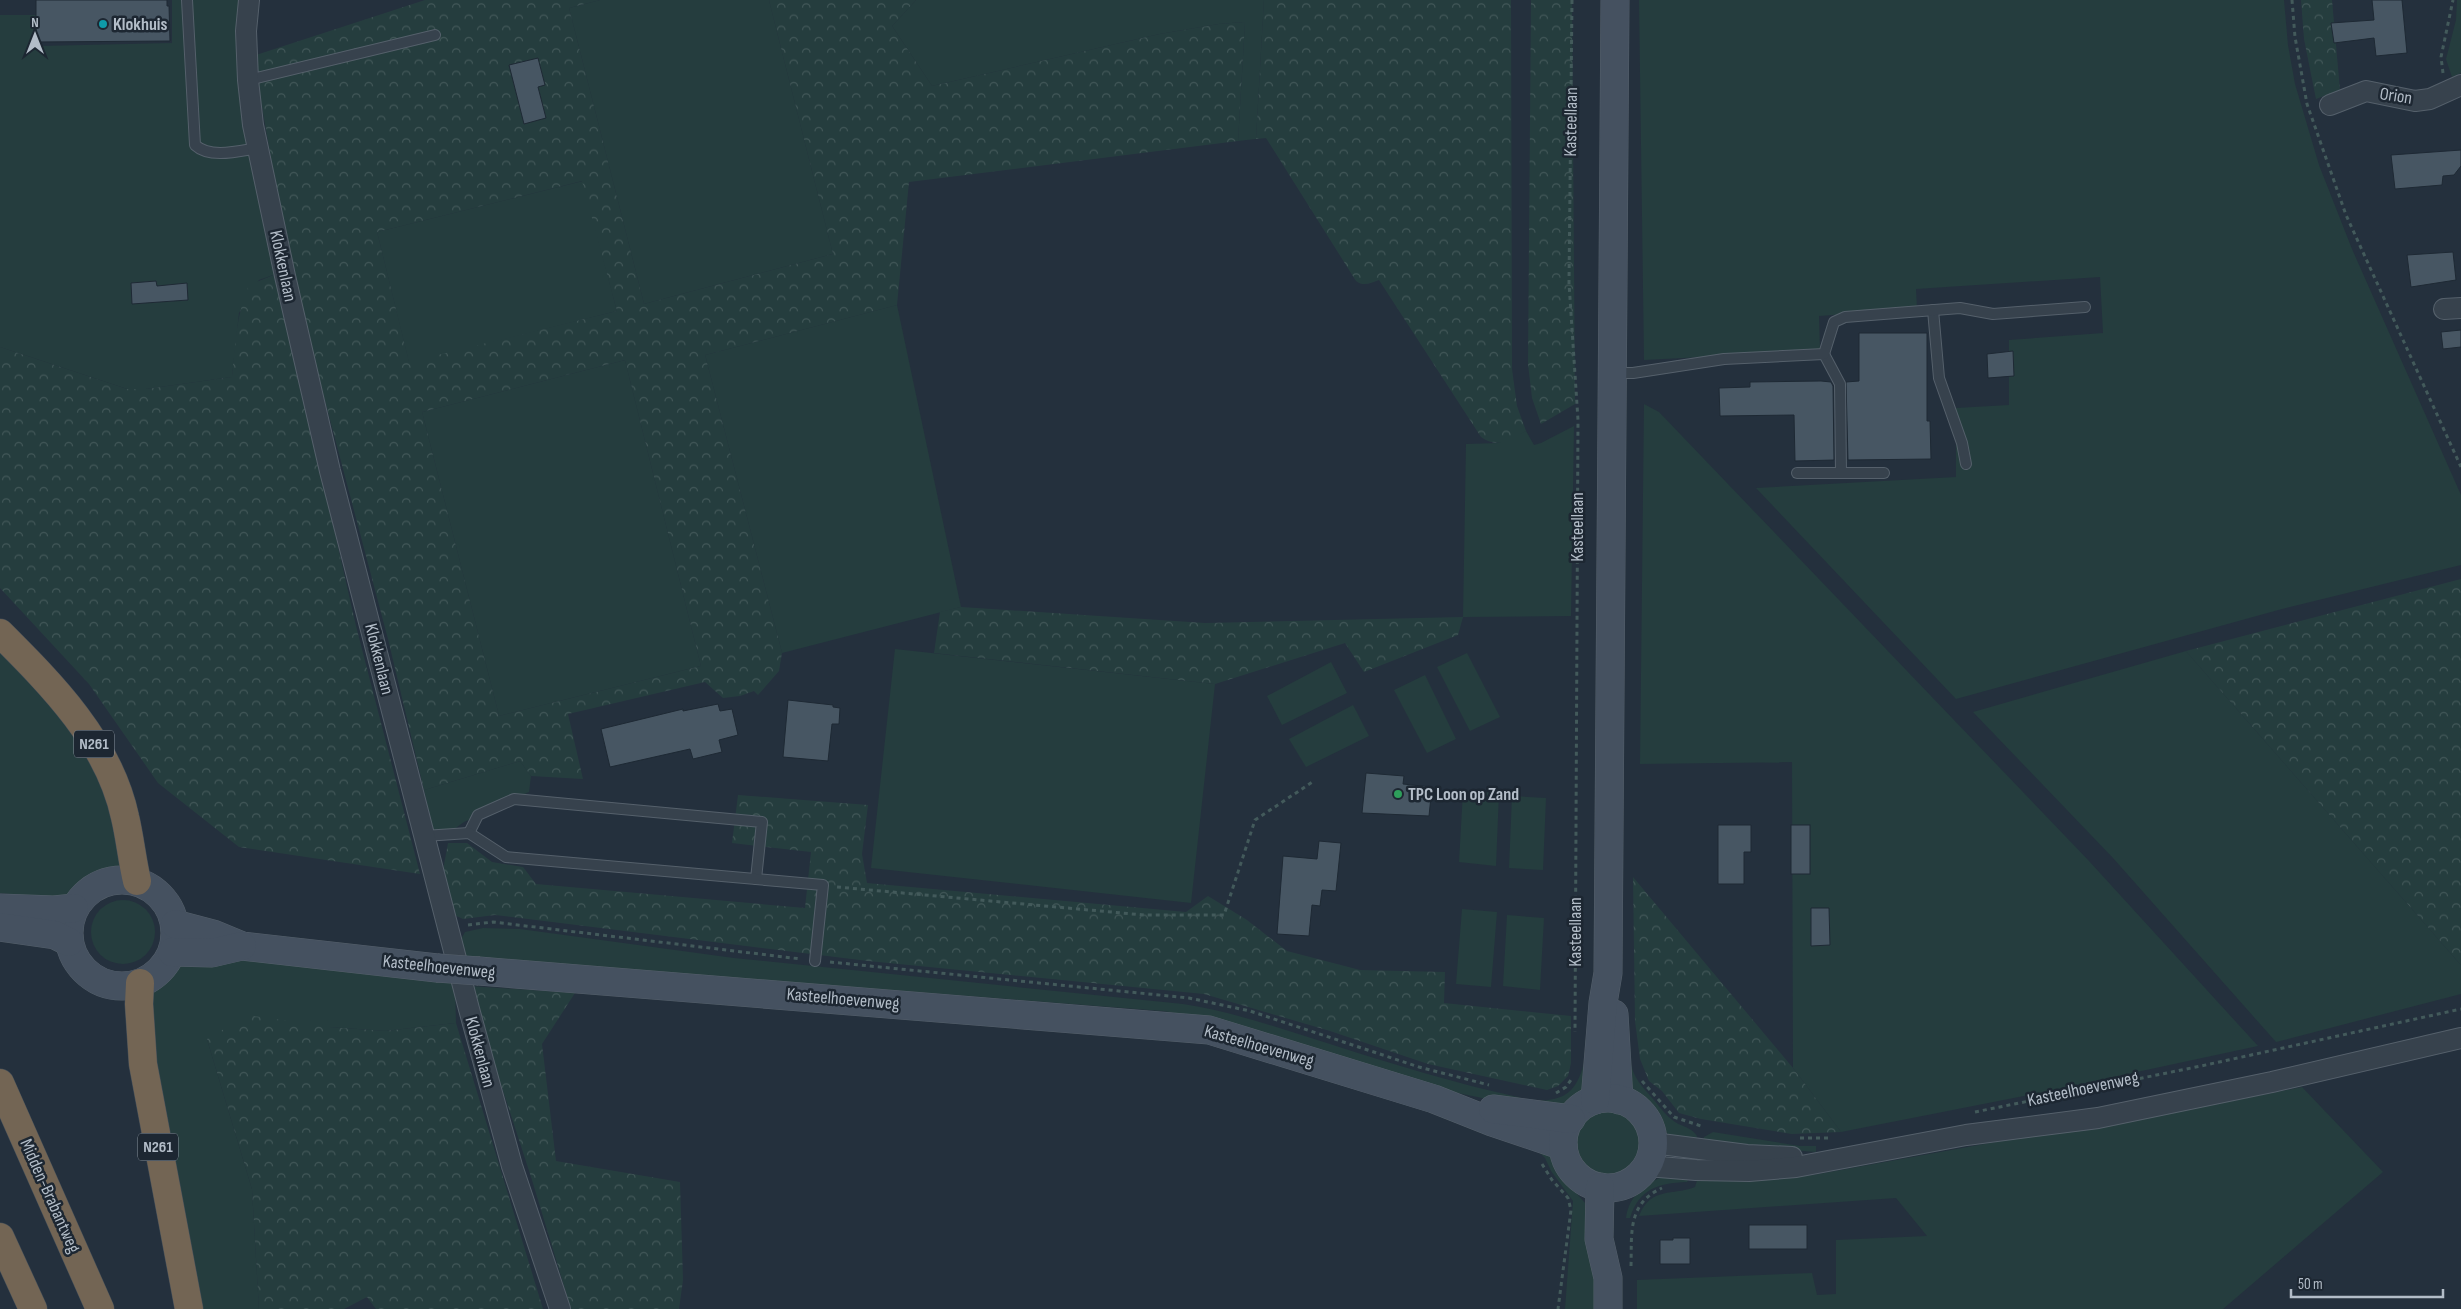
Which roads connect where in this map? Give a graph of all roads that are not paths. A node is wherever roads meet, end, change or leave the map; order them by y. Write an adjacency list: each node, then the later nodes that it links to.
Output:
1 (187, 0): 8 (lane)
2 (249, 0): 5 (street, Klokkenlaan)
3 (1615, 0): 12 (street, Kasteellaan)
4 (435, 35): 5 (lane)
5 (248, 80): 8 (street, Klokkenlaan)
6 (2456, 87): 7 (street, Orion)
7 (2330, 106)
8 (258, 148): 19 (street, Klokkenlaan)
9 (2085, 307): 10 (lane)
10 (1933, 310): 11 (lane); 13 (lane)
11 (1824, 354): 12 (lane); 15 (lane)
12 (1612, 373): 34 (street, Kasteellaan)
13 (1966, 464)
14 (1797, 473): 15 (lane)
15 (1841, 473): 16 (lane)
16 (1884, 473)
17 (0, 633): 21 (highway, N261)
18 (469, 833): 19 (lane); 20 (lane); 20 (lane)
19 (424, 836): 44 (street, Klokkenlaan)
20 (756, 879): 29 (lane)
21 (137, 881): 23 (street); 24 (street)
22 (0, 908): 23 (street)
23 (74, 908): 26 (street)
24 (175, 924): 27 (street, Kasteelhoevenweg); 28 (street)
25 (0, 927): 26 (street)
26 (69, 942): 30 (street)
27 (242, 946): 28 (street, Kasteelhoevenweg); 33 (street, Kasteelhoevenweg, bridge)
28 (172, 952): 30 (street)
29 (815, 961)
30 (140, 983): 43 (highway, N261)
31 (2461, 1038): 38 (street, Kasteelhoevenweg)
32 (0, 1083): 42 (highway, Midden-Brabantweg)
33 (1434, 1099): 35 (street, Kasteelhoevenweg); 36 (street, Kasteelhoevenweg)
34 (1607, 1100): 35 (street); 37 (street)
35 (1570, 1119): 36 (street)
36 (1563, 1146): 39 (street)
37 (1650, 1154): 38 (street, Kasteelhoevenweg); 38 (street, Kasteelhoevenweg); 39 (street)
38 (1844, 1158)
39 (1609, 1187): 45 (street)
40 (0, 1237): 41 (highway)
41 (33, 1309)
42 (100, 1309)
43 (189, 1309)
44 (560, 1309)
45 (1608, 1309)

